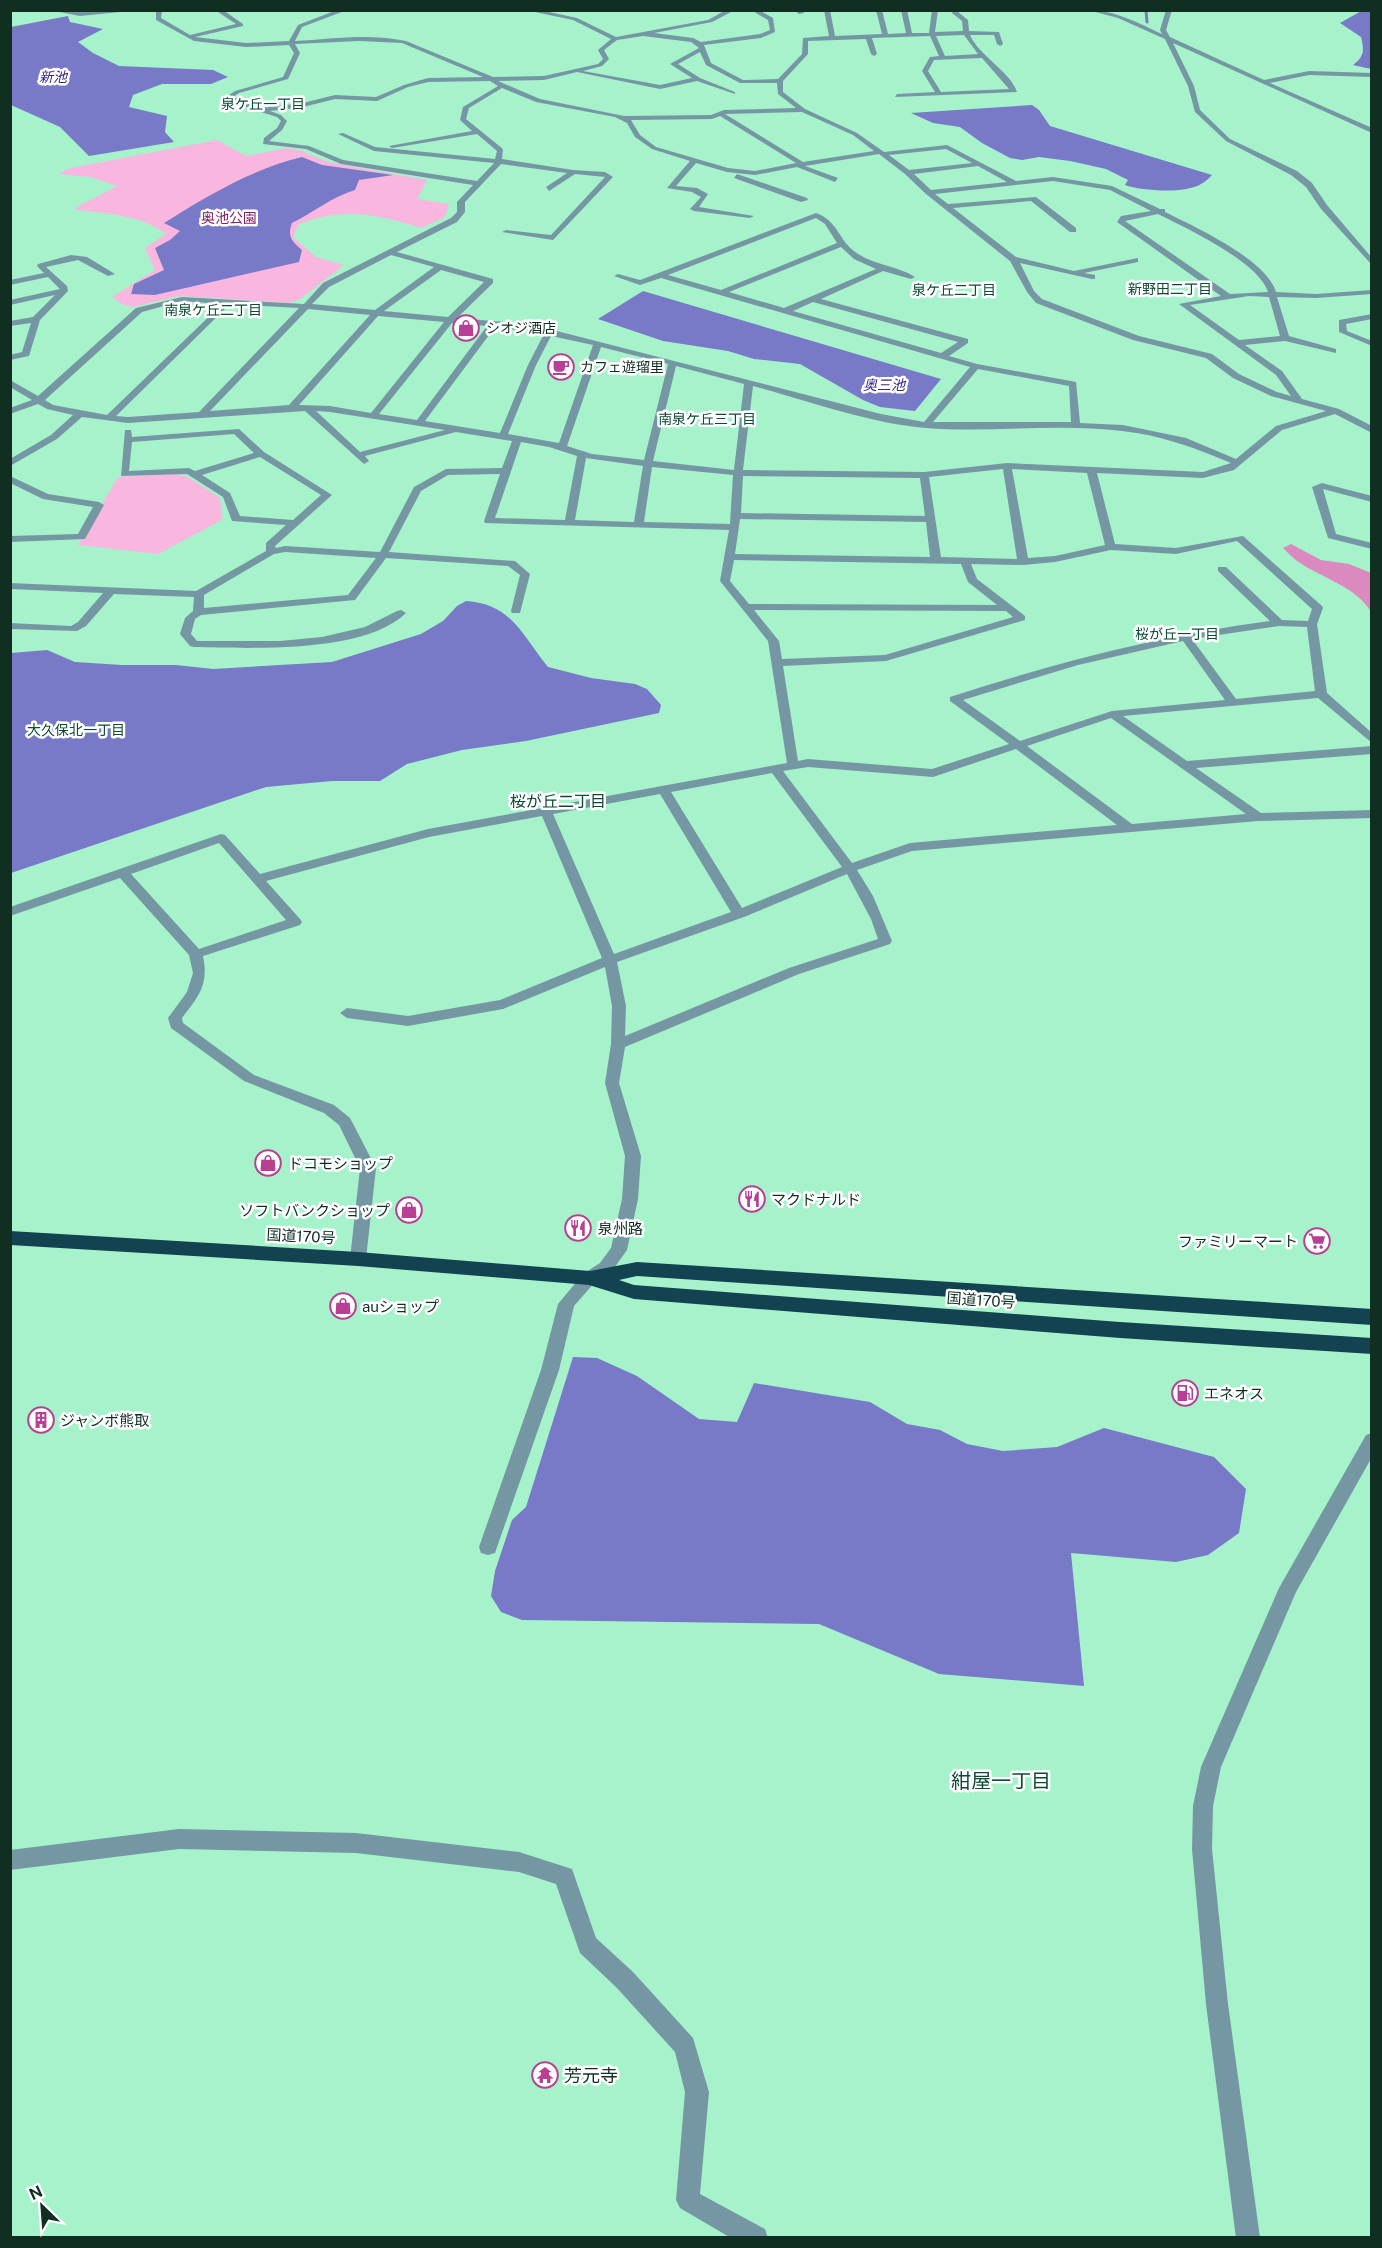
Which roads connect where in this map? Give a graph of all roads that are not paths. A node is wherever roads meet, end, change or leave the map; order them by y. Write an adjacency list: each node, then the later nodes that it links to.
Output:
1 (52, 10): 2 (street)
2 (138, 10)
3 (159, 10): 21 (street)
4 (218, 10): 21 (street)
5 (344, 10): 27 (street)
6 (528, 10): 15 (street)
7 (732, 10): 17 (street)
8 (754, 10): 29 (street)
9 (827, 10): 25 (street)
10 (879, 10): 22 (street)
11 (904, 10): 20 (street)
12 (935, 10): 19 (street)
13 (956, 10): 18 (street)
14 (1091, 10): 26 (street)
15 (548, 12): 24 (street)
16 (1168, 16): 26 (street)
17 (644, 33): 24 (street); 29 (street)
18 (966, 33): 19 (street); 28 (street); 31 (street)
19 (932, 34): 20 (street); 32 (street)
20 (909, 35): 22 (street)
21 (189, 36): 27 (street)
22 (885, 36): 23 (street)
23 (869, 37): 25 (street); 30 (street)
24 (615, 39): 33 (street)
25 (833, 39): 38 (street)
26 (1168, 40): 39 (street); 76 (street)
27 (291, 42): 35 (street); 45 (street)
28 (1000, 44)
29 (701, 46): 36 (street); 37 (street)
30 (874, 54)
31 (982, 56): 32 (street); 43 (street)
32 (943, 57): 43 (street)
33 (576, 71): 35 (street); 36 (street)
34 (1371, 75): 39 (street)
35 (490, 78): 40 (street); 45 (street)
36 (698, 79): 41 (street)
37 (742, 81): 38 (street); 41 (street)
38 (780, 81): 46 (street)
39 (1263, 82): 49 (street)
40 (502, 86): 48 (street); 50 (street)
41 (717, 87): 42 (street)
42 (733, 93)
43 (939, 94): 44 (street)
44 (897, 96)
45 (262, 110): 62 (street)
46 (803, 110): 47 (street); 53 (street)
47 (722, 115): 48 (street); 57 (street)
48 (624, 118): 54 (street)
49 (1371, 131)
50 (477, 132): 52 (street); 55 (street)
51 (340, 134): 52 (street)
52 (374, 149): 55 (street)
53 (881, 153): 56 (street); 57 (street); 60 (street)
54 (694, 161): 58 (street); 69 (street)
55 (498, 163): 59 (street); 62 (street)
56 (980, 164): 60 (street); 63 (street)
57 (799, 165): 58 (street); 61 (street)
58 (727, 170): 66 (street)
59 (573, 172): 64 (street); 71 (street)
60 (908, 172): 65 (street)
61 (835, 180)
62 (476, 183): 73 (street)
63 (1016, 183): 65 (street); 68 (street)
64 (549, 189)
65 (929, 192): 67 (street)
66 (804, 200)
67 (947, 206): 70 (street); 74 (street)
68 (1162, 211): 91 (street); 92 (street)
69 (750, 216)
70 (1073, 230)
71 (506, 232)
72 (843, 243): 78 (street); 82 (street); 89 (street)
73 (388, 252): 77 (street); 97 (street)
74 (1013, 259): 79 (street); 117 (street)
75 (1135, 260): 79 (street)
76 (1371, 263)
77 (441, 266): 99 (street); 102 (street)
78 (882, 269): 85 (street); 93 (street)
79 (1074, 273): 84 (street)
80 (50, 274): 81 (street); 86 (street); 87 (street)
81 (111, 274)
82 (660, 275): 83 (street); 89 (street)
83 (618, 276)
84 (1092, 277)
85 (911, 278)
86 (10, 283)
87 (64, 291): 96 (street); 101 (street)
88 (1371, 292): 90 (street)
89 (720, 293): 98 (street)
90 (1361, 293): 91 (street); 95 (street)
91 (1273, 294): 92 (street); 106 (street)
92 (1227, 296): 107 (street)
93 (813, 299): 98 (street); 111 (street)
94 (229, 301): 97 (street); 118 (street); 126 (street)
95 (1371, 301)
96 (10, 303)
97 (304, 306): 99 (street); 124 (street)
98 (785, 311): 111 (street)
99 (376, 313): 102 (street); 119 (street)
100 (1371, 316): 109 (street)
101 (36, 319): 103 (street); 112 (street)
102 (450, 320): 104 (street); 125 (street)
103 (10, 324)
104 (493, 324): 105 (street); 128 (street)
105 (549, 332): 108 (street); 133 (street)
106 (1286, 338): 107 (street); 110 (street)
107 (1238, 343): 117 (street)
108 (598, 344): 113 (street); 136 (street)
109 (1371, 344)
110 (1333, 351)
111 (943, 356): 114 (street)
112 (10, 358)
113 (672, 363): 116 (street); 141 (street)
114 (976, 366): 129 (street); 130 (street)
115 (10, 382): 118 (street)
116 (749, 383): 129 (street); 145 (street)
117 (1298, 399): 122 (street)
118 (38, 401): 121 (street); 123 (street)
119 (292, 408): 120 (street); 124 (street)
120 (306, 408): 125 (street); 131 (street)
121 (10, 411)
122 (1336, 411): 132 (street); 140 (street)
123 (80, 414): 126 (street); 139 (street)
124 (201, 415): 127 (street)
125 (374, 416): 128 (street)
126 (109, 418): 127 (street)
127 (128, 420): 135 (street)
128 (419, 423): 131 (street)
129 (926, 425): 130 (street)
130 (1076, 425): 140 (street)
131 (459, 429): 133 (street)
132 (1371, 430)
133 (503, 436): 134 (street)
134 (517, 439): 136 (street); 144 (street)
135 (128, 440): 137 (street); 146 (street)
136 (562, 447): 138 (street)
137 (261, 454): 146 (street); 152 (street)
138 (582, 454): 141 (street); 153 (street)
139 (10, 463)
140 (1238, 463): 143 (street)
141 (648, 464): 145 (street); 154 (street)
142 (1007, 466): 143 (street); 147 (street); 163 (street)
143 (1090, 469): 157 (street)
144 (505, 471): 153 (street); 159 (street)
145 (738, 473): 147 (street); 151 (street)
146 (194, 474): 152 (street)
147 (924, 475): 150 (street)
148 (10, 479): 155 (street)
149 (1371, 499): 156 (street)
150 (930, 519): 151 (street); 161 (street)
151 (735, 521): 154 (street); 160 (street)
152 (294, 523): 158 (street)
153 (569, 523): 154 (street)
154 (639, 524)
155 (10, 539)
156 (1371, 546)
157 (1111, 547): 163 (street); 174 (street)
158 (271, 552): 159 (street); 167 (street)
159 (383, 555): 170 (street); 171 (street)
160 (729, 556): 161 (street); 168 (street)
161 (936, 561): 162 (street)
162 (965, 562): 163 (street); 169 (street)
163 (1023, 562)
164 (1222, 569): 173 (street)
165 (10, 586): 166 (street)
166 (111, 590): 167 (street); 175 (street)
167 (198, 594): 171 (street)
168 (745, 607): 169 (street); 177 (street)
169 (1009, 608): 177 (street)
170 (516, 611)
171 (198, 612): 172 (street)
172 (401, 613)
173 (1279, 623): 174 (street); 176 (street)
174 (1312, 624): 178 (street)
175 (10, 626)
176 (1186, 638): 179 (street); 182 (street)
177 (778, 663): 185 (street)
178 (1321, 694): 179 (street); 181 (street)
179 (1233, 702): 180 (street)
180 (1112, 714): 182 (street); 184 (street)
181 (1371, 740)
182 (1018, 745): 185 (street); 191 (street)
183 (1371, 750): 184 (street)
184 (1185, 765): 190 (street)
185 (793, 766): 186 (street)
186 (775, 769): 187 (street); 192 (street)
187 (663, 789): 188 (street); 196 (street)
188 (546, 811): 194 (street); 198 (street)
189 (1371, 814): 190 (street)
190 (1258, 818): 191 (street)
191 (1129, 828): 192 (street)
192 (848, 869): 196 (street); 200 (street)
193 (122, 872): 194 (street); 195 (street); 197 (street)
194 (258, 879): 197 (street)
195 (10, 912)
196 (739, 914): 198 (street)
197 (196, 954): 202 (street)
198 (610, 960): 199 (street); 200 (street)
199 (347, 1013)
200 (618, 1044): 203 (street)
201 (10, 1238): 202 (highway, 国道170号)
202 (358, 1259): 203 (highway, 国道170号)
203 (589, 1278): 204 (highway, 国道170号); 205 (highway, 国道170号); 207 (street)
204 (1371, 1317)
205 (1371, 1346)
206 (1371, 1440): 210 (street)
207 (488, 1547)
208 (10, 1860): 209 (street)
209 (756, 2238)
210 (1248, 2238)

